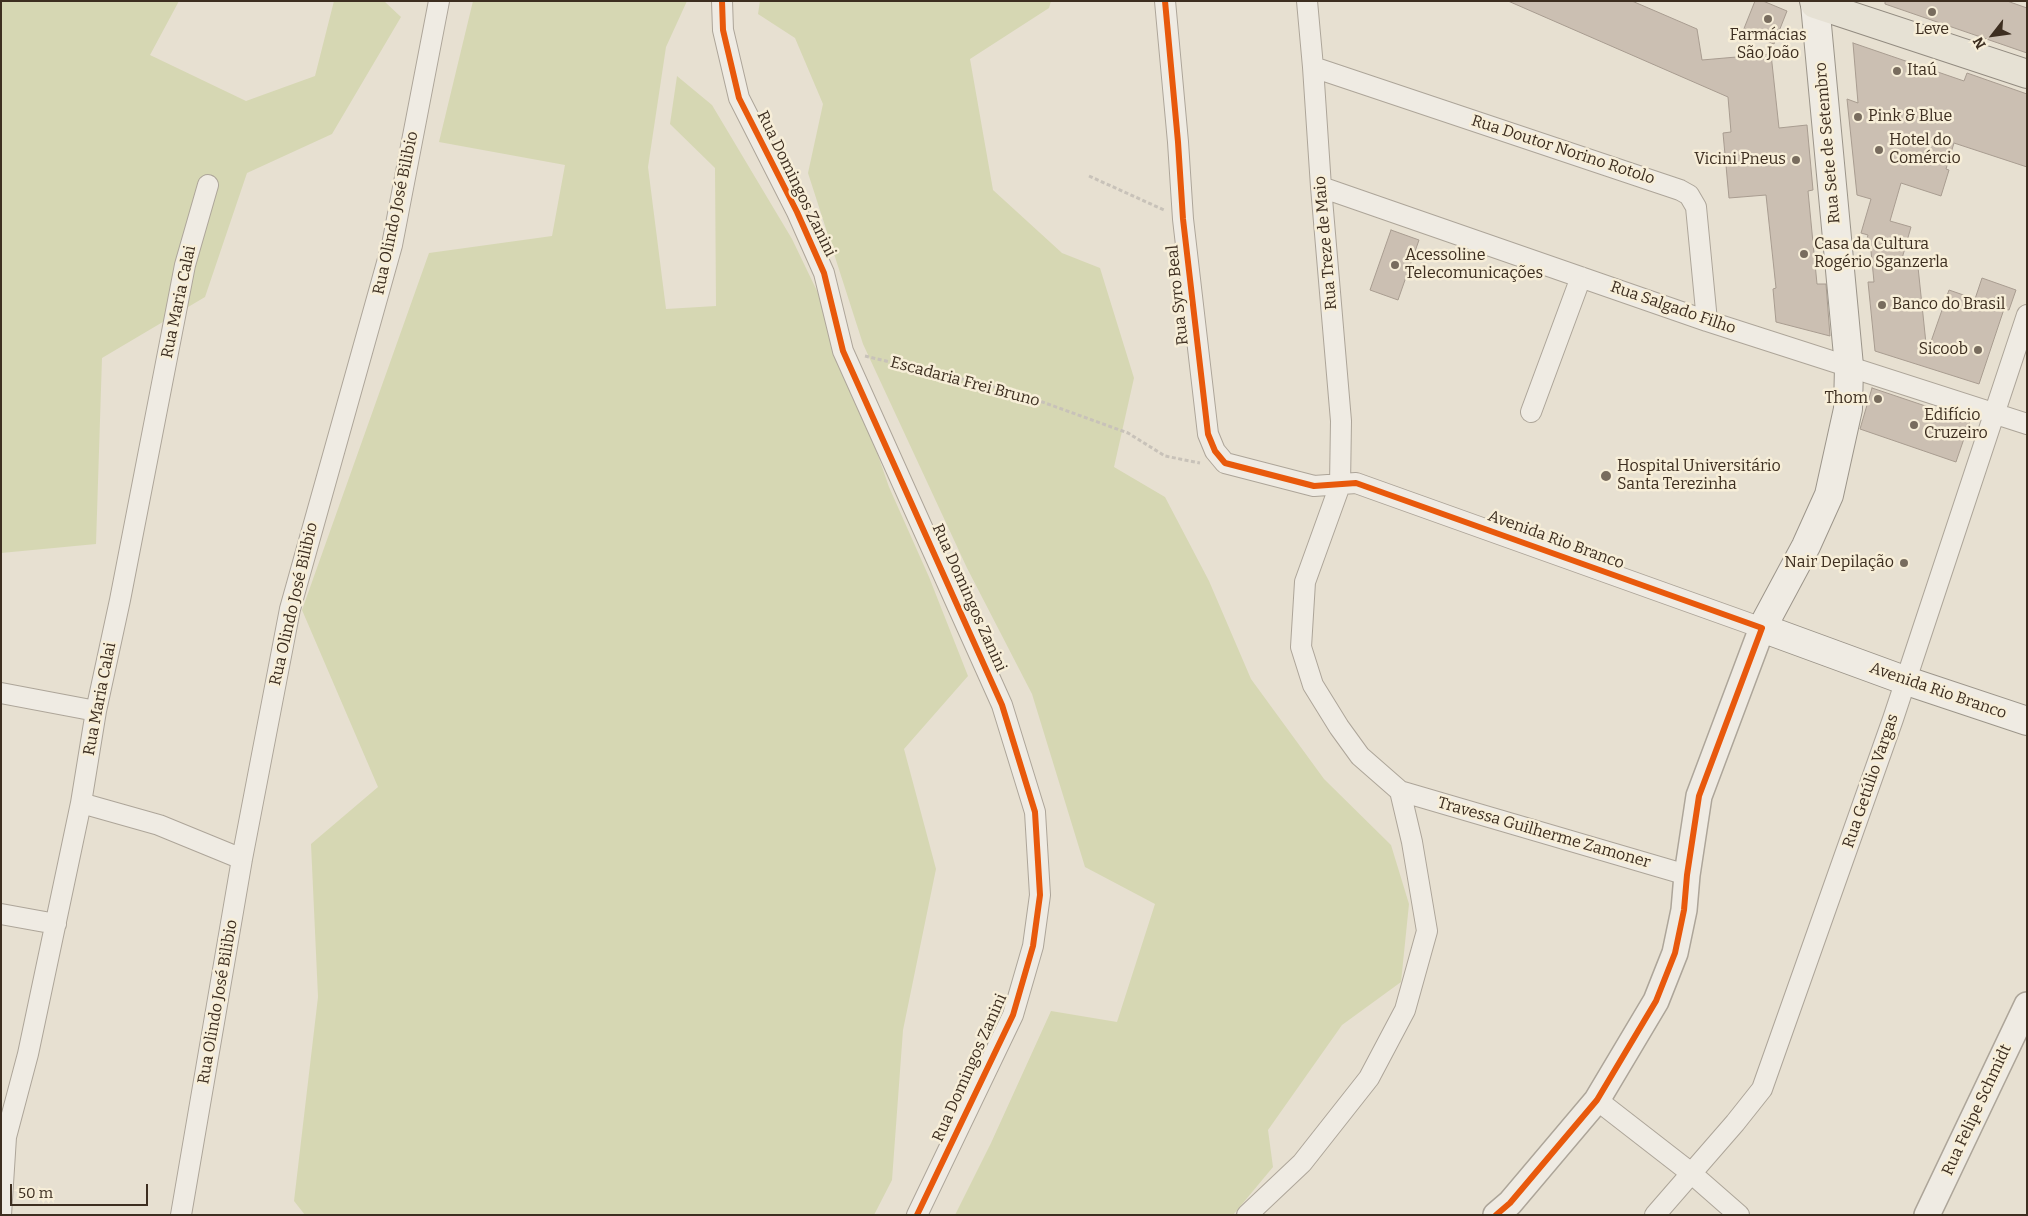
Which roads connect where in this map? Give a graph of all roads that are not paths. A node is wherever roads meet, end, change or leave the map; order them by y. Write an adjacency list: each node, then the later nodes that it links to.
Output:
1 (440, 1): 25 (street, Rua Olindo José Bilibio)
2 (722, 1): 34 (street, Rua Domingos Zanini)
3 (1165, 1): 17 (street, Rua Syro Beal)
4 (1307, 1): 6 (street, Rua Treze de Maio)
5 (1812, 2): 7 (main road); 13 (main road, Rua Sete de Setembro)
6 (1314, 67): 9 (street, Rua Treze de Maio); 12 (street, Rua Doutor Norino Rotolo)
7 (2027, 74)
8 (208, 186): 21 (street, Rua Maria Calai)
9 (1320, 187): 10 (street, Rua Salgado Filho); 17 (street, Rua Treze de Maio)
10 (1581, 277): 12 (street, Rua Salgado Filho); 14 (street)
11 (2027, 315): 15 (street, Rua Getúlio Vargas)
12 (1707, 321): 13 (street, Rua Salgado Filho)
13 (1849, 366): 15 (street, Rua Salgado Filho); 18 (main road, Rua Sete de Setembro)
14 (1531, 412)
15 (1994, 413): 16 (street, Rua Salgado Filho); 19 (street, Rua Getúlio Vargas)
16 (2027, 424)
17 (1340, 485): 18 (street, Avenida Rio Branco); 23 (street, Rua Treze de Maio)
18 (1762, 628): 19 (main road, Avenida Rio Branco); 26 (street, Rua Sete de Setembro)
19 (1904, 680): 22 (main road, Avenida Rio Branco); 31 (street, Rua Getúlio Vargas)
20 (1, 693): 21 (street)
21 (96, 711): 24 (street, Rua Maria Calai)
22 (2027, 720)
23 (1400, 791): 26 (street, Travessa Guilherme Zamoner); 35 (street)
24 (81, 803): 25 (street); 28 (street, Rua Maria Calai)
25 (242, 859): 32 (street, Rua Olindo José Bilibio)
26 (1687, 875): 30 (street, Rua Sete de Setembro)
27 (1, 914): 28 (street)
28 (56, 924): 33 (street, Rua Maria Calai)
29 (2027, 1005): 39 (street, Rua Felipe Schmidt)
30 (1597, 1100): 31 (street); 36 (street, Rua Sete de Setembro)
31 (1691, 1172): 37 (street, Rua Getúlio Vargas); 38 (street)
32 (183, 1213)
33 (2, 1215)
34 (917, 1215)
35 (1248, 1215)
36 (1496, 1215)
37 (1655, 1215)
38 (1740, 1215)
39 (1927, 1215)

